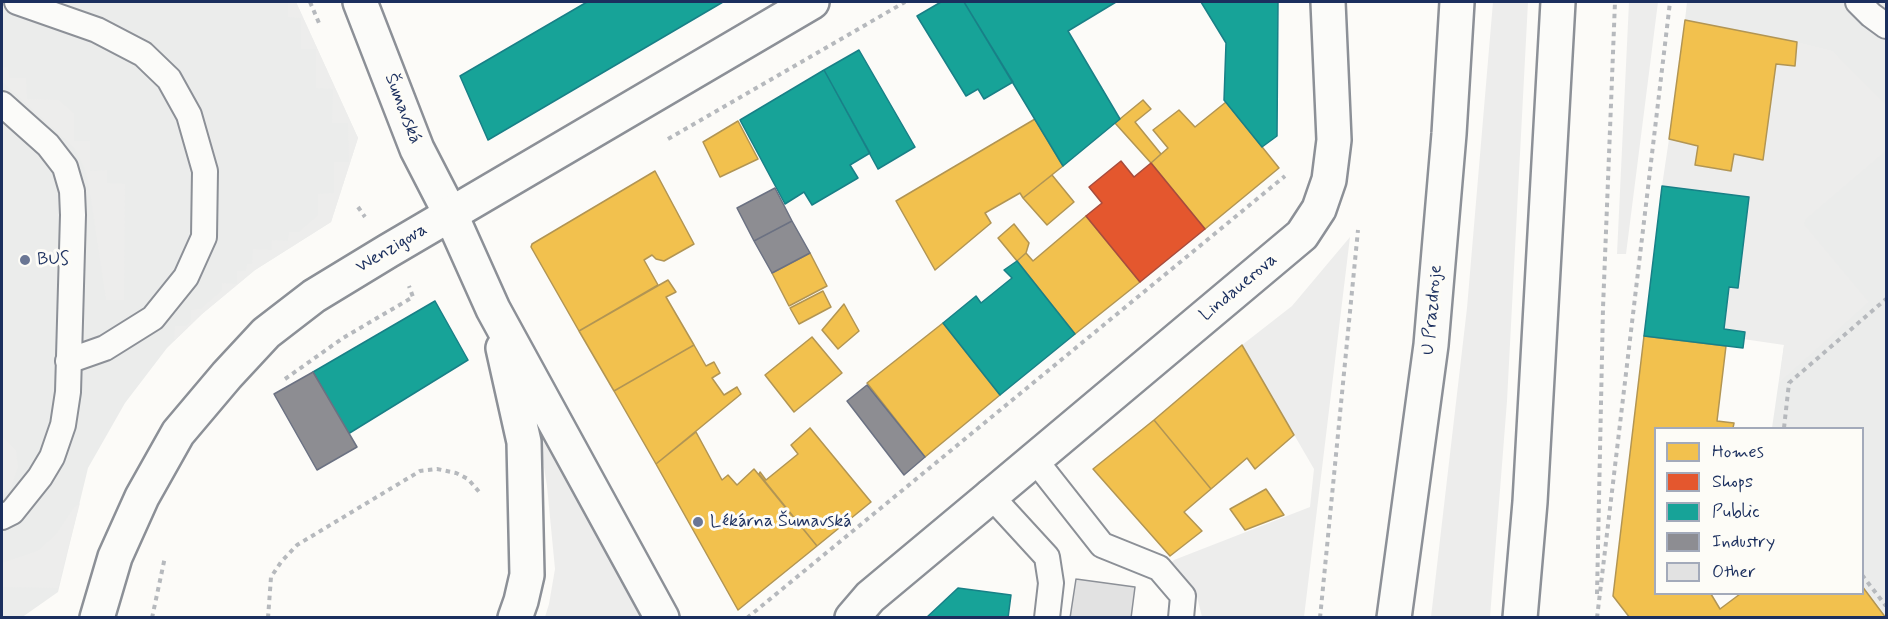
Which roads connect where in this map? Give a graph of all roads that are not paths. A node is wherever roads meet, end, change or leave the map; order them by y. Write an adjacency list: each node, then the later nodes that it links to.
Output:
1 (17, 2): 12 (lane)
2 (360, 2): 10 (main road, Šumavská)
3 (812, 2): 10 (main road, Wenzigova)
4 (1328, 2): 13 (main road, Lindauerova)
5 (1457, 2): 22 (main road, U Prazdroje)
6 (1558, 2): 23 (main road)
7 (1858, 2): 8 (lane)
8 (1887, 26)
9 (2, 104): 12 (lane)
10 (450, 213): 11 (main road, Šumavská); 16 (main road, Wenzigova)
11 (494, 309): 17 (main road); 18 (main road)
12 (68, 361): 15 (lane)
13 (1035, 460): 14 (main road, Lindauerova); 21 (lane)
14 (991, 496): 19 (main road, Lindauerova); 20 (lane)
15 (2, 517)
16 (97, 618)
17 (515, 618)
18 (662, 618)
19 (852, 618)
20 (1047, 618)
21 (1181, 618)
22 (1395, 618)
23 (1520, 618)

